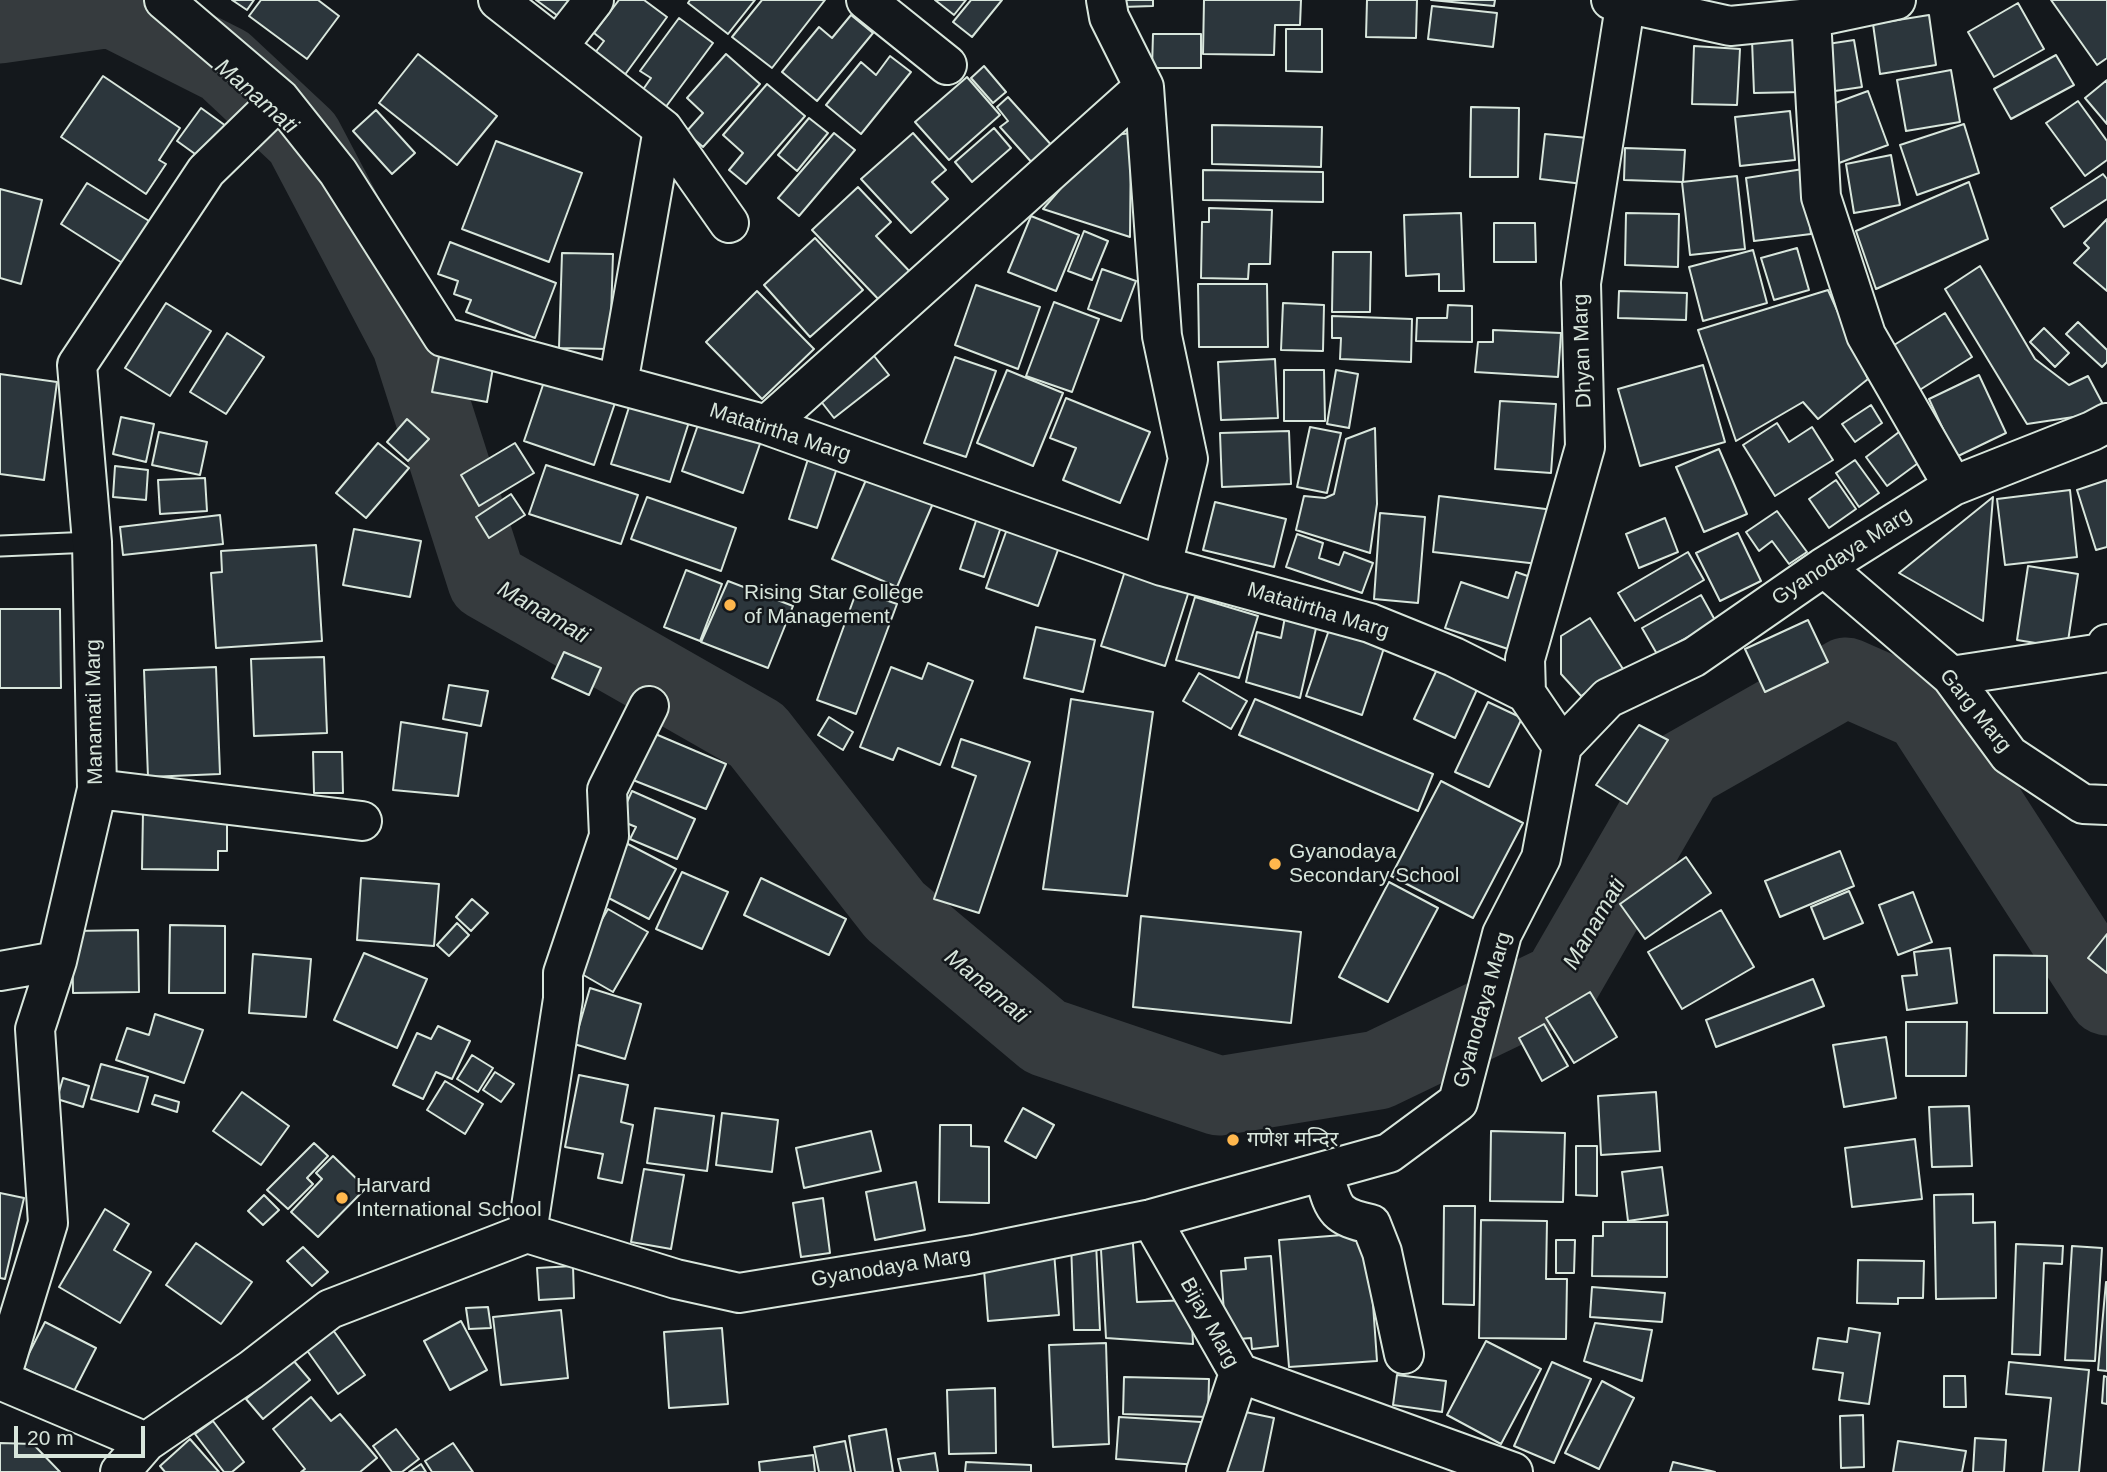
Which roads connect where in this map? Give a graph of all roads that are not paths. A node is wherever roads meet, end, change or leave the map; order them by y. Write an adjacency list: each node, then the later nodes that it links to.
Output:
1 (164, 0): 12 (street, Matatirtha Marg)
2 (498, 0): 9 (street)
3 (594, 0): 9 (street)
4 (866, 0): 10 (street)
5 (1106, 0): 11 (street)
6 (1896, 0): 8 (street)
7 (1620, 1): 8 (street); 25 (street, Dhyan Marg)
8 (1811, 18): 18 (street)
9 (559, 45): 13 (street)
10 (947, 65)
11 (1144, 87): 17 (street); 21 (street)
12 (280, 99): 15 (street, Matatirtha Marg); 19 (street, Manamati Marg)
13 (663, 129): 14 (street); 15 (street)
14 (729, 223)
15 (618, 384): 17 (street, Matatirtha Marg)
16 (2107, 423): 18 (street, Gyanodaya Marg)
17 (767, 425): 21 (street, Matatirtha Marg)
18 (1953, 486): 22 (street, Gyanodaya Marg)
19 (92, 542): 20 (lane); 28 (street, Manamati Marg)
20 (0, 546)
21 (1163, 566): 25 (street, Matatirtha Marg)
22 (1824, 567): 24 (street, Garg Marg); 27 (street, Gyanodaya Marg)
23 (2107, 644): 24 (street)
24 (1951, 676): 29 (street, Garg Marg)
25 (1526, 693): 27 (street)
26 (649, 706): 35 (street)
27 (1562, 746): 33 (street, Gyanodaya Marg)
28 (97, 789): 30 (street); 31 (street, Manamati Marg)
29 (2099, 813)
30 (362, 821)
31 (57, 961): 32 (street); 38 (street, Manamati Marg)
32 (0, 971)
33 (1323, 1172): 34 (street, Gyanodaya Marg); 36 (street)
34 (1151, 1219): 35 (street, Gyanodaya Marg); 37 (street, Bijay Marg)
35 (527, 1233): 39 (street)
36 (1404, 1354)
37 (1239, 1373): 41 (street, Bijay Marg); 42 (street)
38 (0, 1380): 39 (street)
39 (146, 1442): 40 (street)
40 (120, 1472)
41 (1206, 1472)
42 (1513, 1472)

